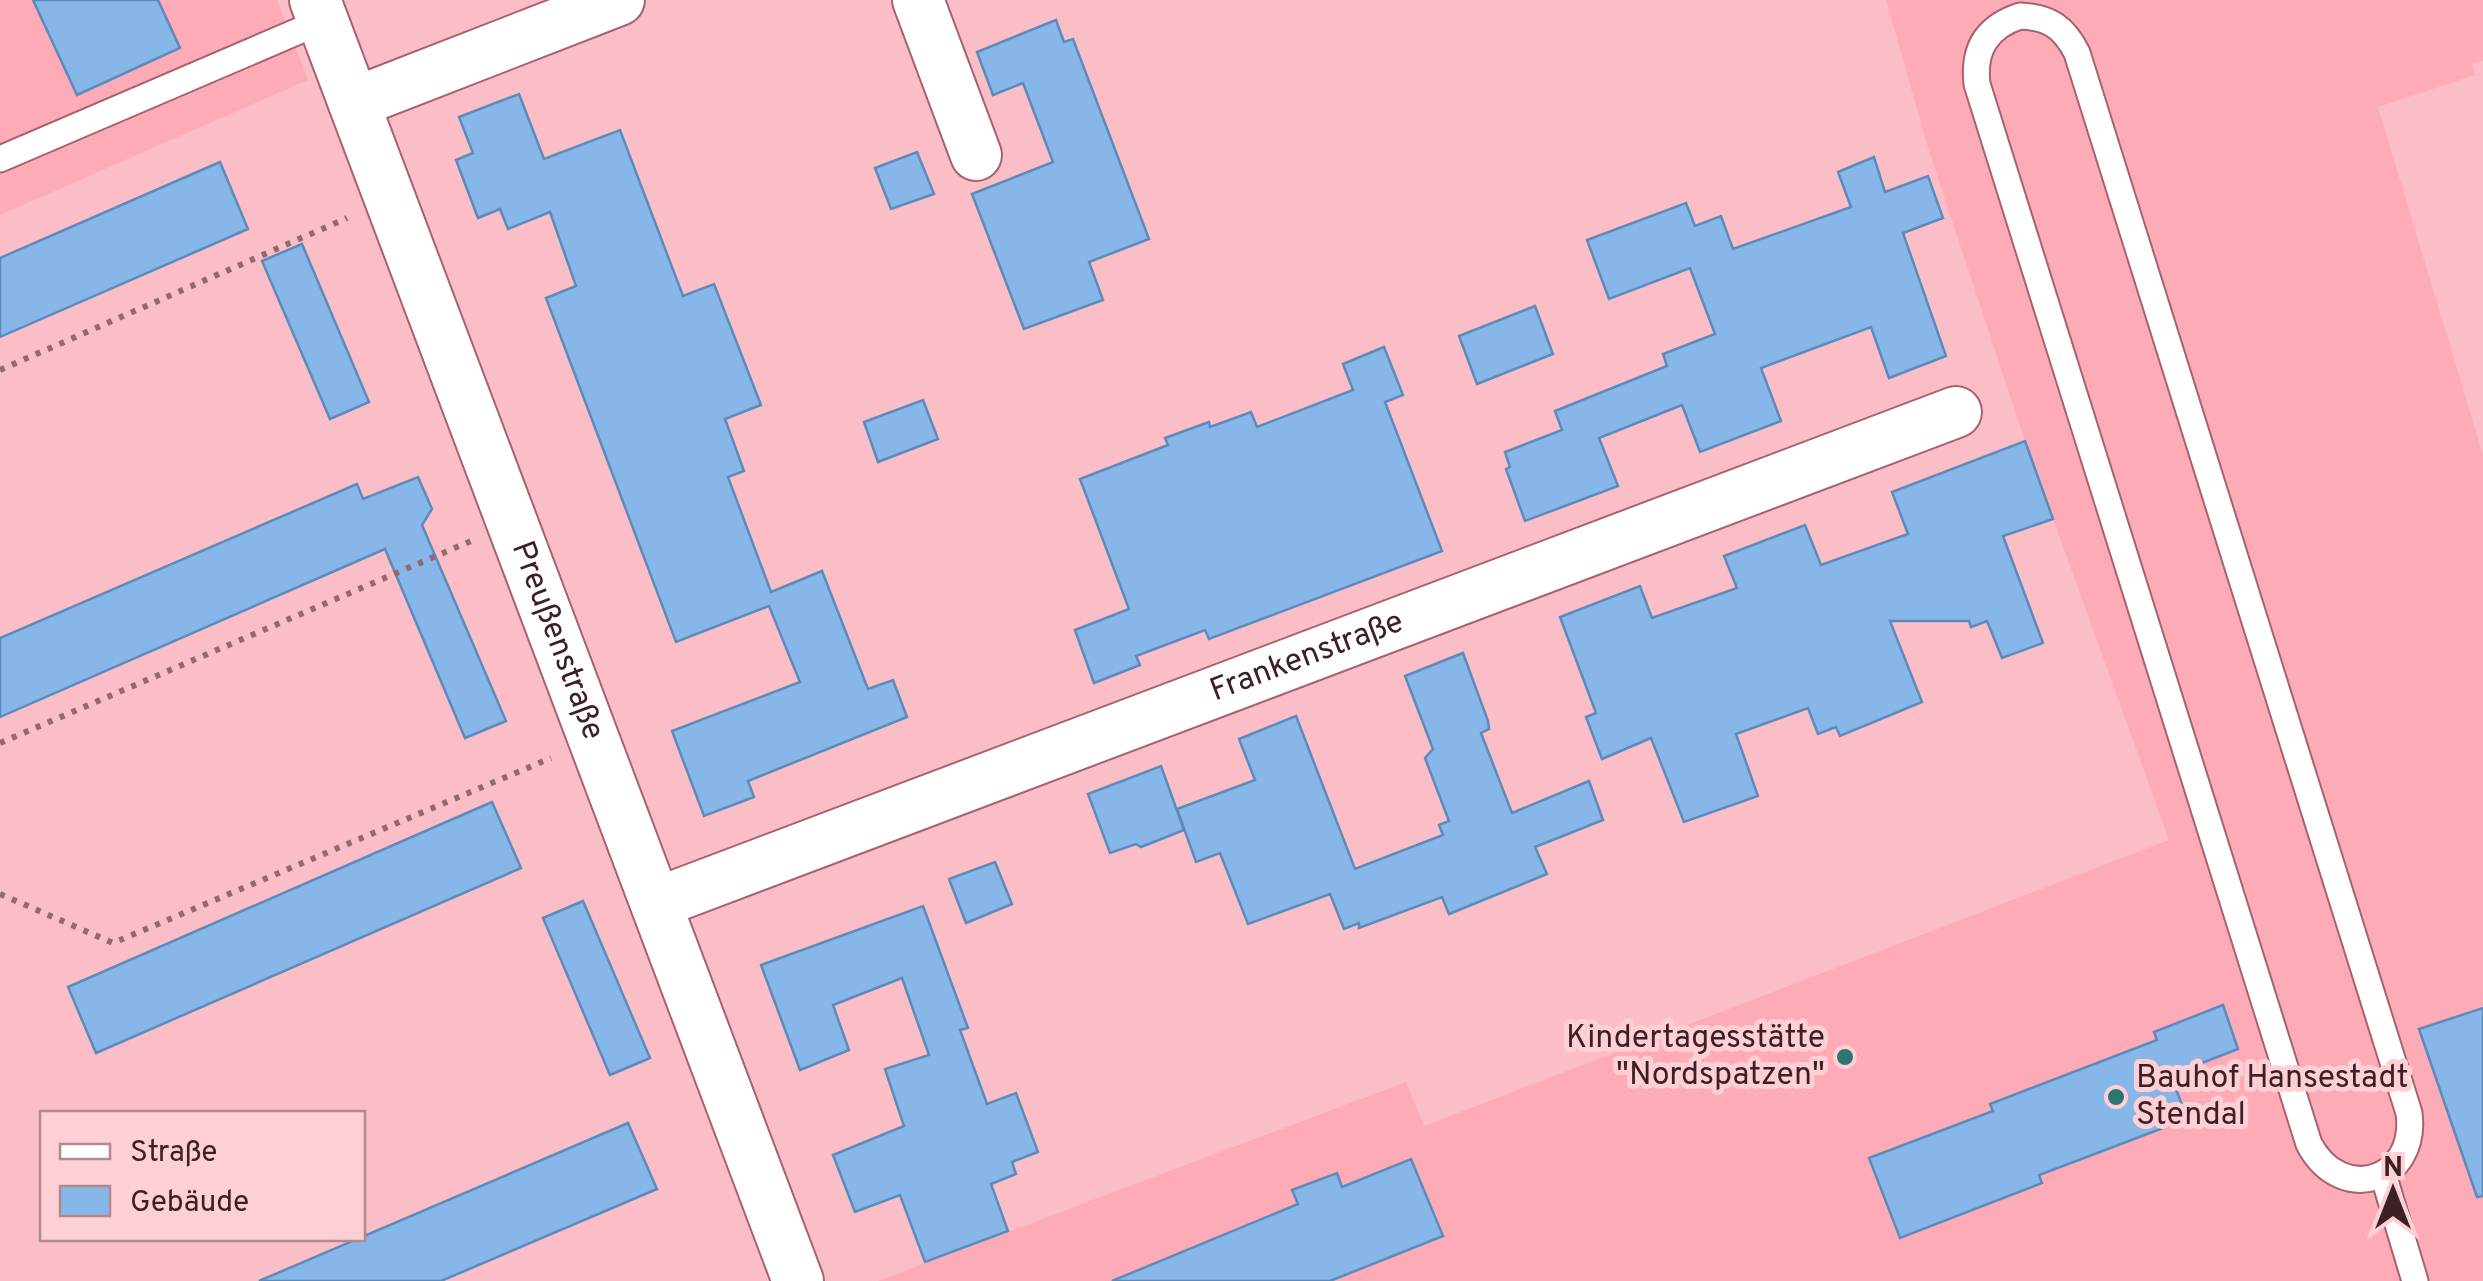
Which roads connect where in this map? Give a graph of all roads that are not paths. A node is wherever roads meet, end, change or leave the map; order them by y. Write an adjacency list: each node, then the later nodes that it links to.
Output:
1 (619, 0): 4 (street)
2 (918, 0): 5 (street)
3 (318, 10): 4 (street, Preußenstraße); 6 (lane)
4 (354, 103): 8 (street, Preußenstraße)
5 (976, 154)
6 (0, 159)
7 (1956, 412): 8 (street, Frankenstraße)
8 (657, 903): 10 (street, Preußenstraße)
9 (2383, 1174): 9 (lane); 11 (lane)
10 (798, 1281)
11 (2414, 1281)

